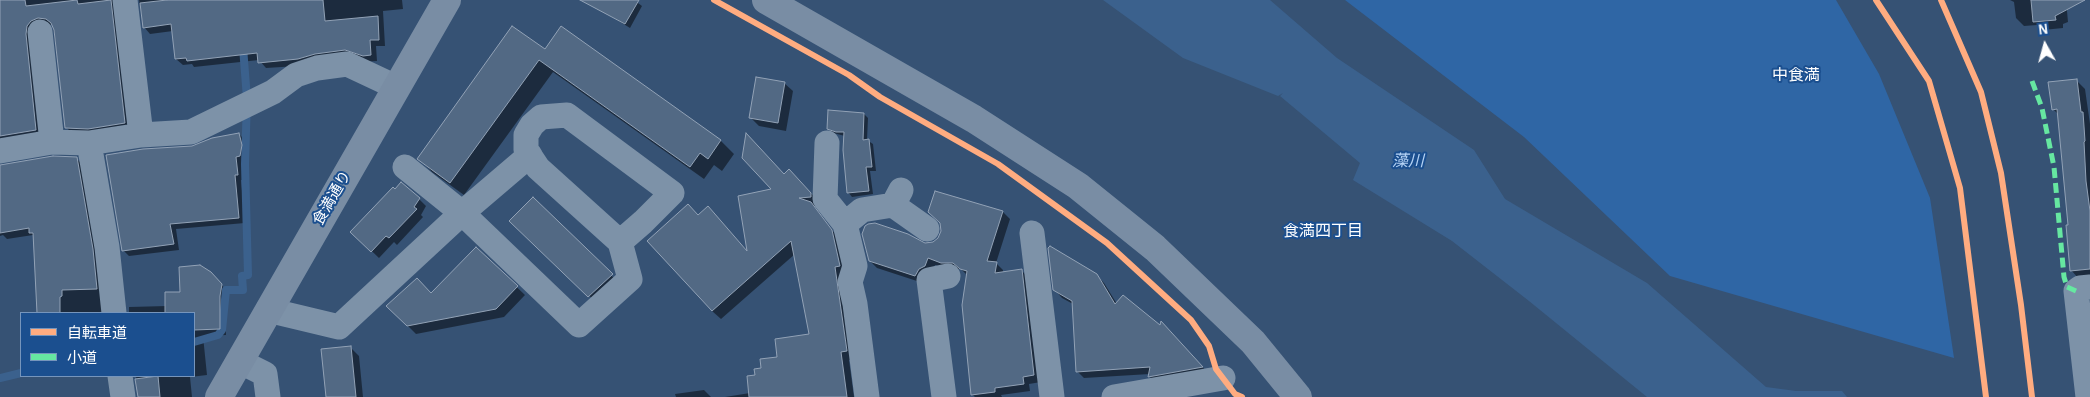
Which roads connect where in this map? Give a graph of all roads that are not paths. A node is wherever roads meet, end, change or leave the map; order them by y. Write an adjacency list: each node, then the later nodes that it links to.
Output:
1 (125, 0): 6 (street)
2 (447, 0): 5 (street, 食満通り)
3 (766, 0): 32 (street)
4 (40, 32): 7 (street)
5 (396, 87): 6 (street); 20 (street, 食満通り)
6 (141, 135): 8 (street)
7 (52, 142): 8 (street); 10 (street)
8 (89, 143): 21 (street)
9 (827, 143): 14 (street)
10 (0, 151)
11 (530, 156): 13 (street); 17 (street); 17 (street)
12 (405, 167): 13 (street)
13 (462, 213): 17 (street); 20 (street)
14 (845, 224): 15 (street); 29 (street)
15 (927, 230)
16 (1032, 233): 31 (street)
17 (620, 242)
18 (929, 279): 30 (street)
19 (2090, 286): 33 (street)
20 (268, 310): 22 (street, 食満通り)
21 (114, 312)
22 (239, 361): 27 (street, 食満通り); 28 (street)
23 (120, 377): 26 (street)
24 (1223, 378): 25 (street)
25 (1125, 396)
26 (123, 397)
27 (219, 397)
28 (268, 397)
29 (867, 397)
30 (944, 397)
31 (1052, 397)
32 (1298, 397)
33 (2088, 397)

